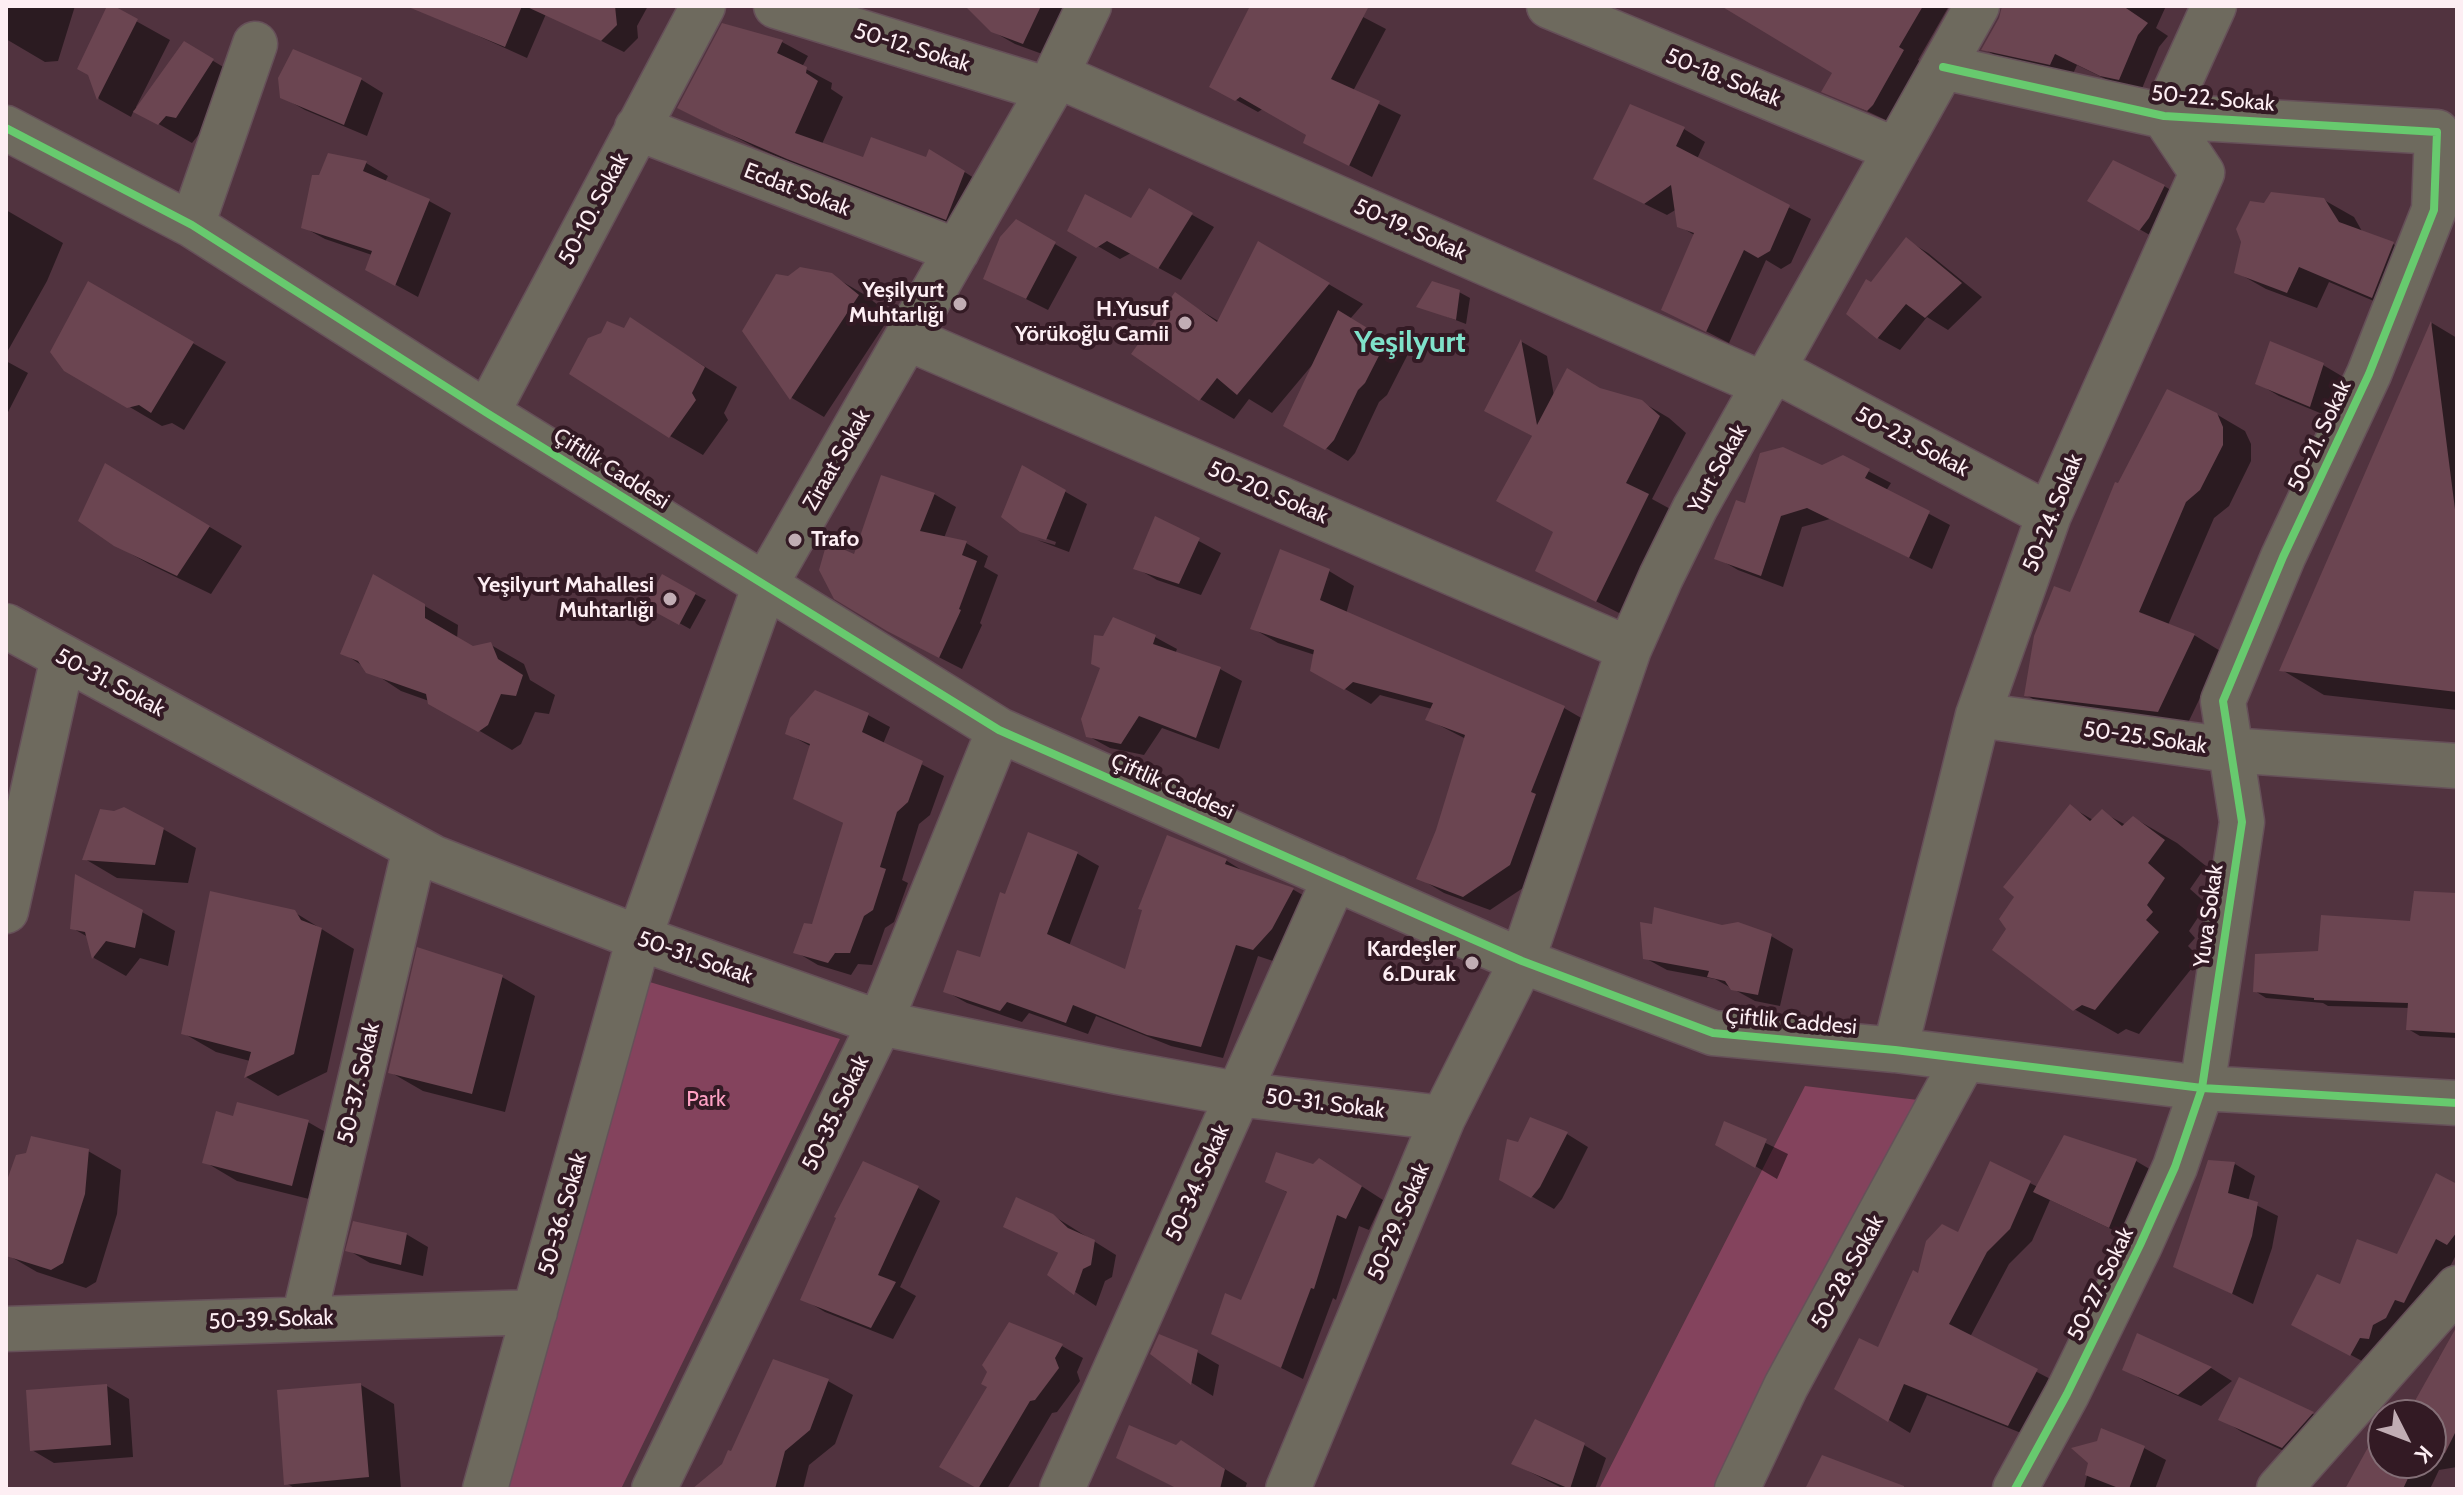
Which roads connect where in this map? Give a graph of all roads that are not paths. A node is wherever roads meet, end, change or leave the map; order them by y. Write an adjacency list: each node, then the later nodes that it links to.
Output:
1 (703, 6): 12 (street, 50-10. Sokak)
2 (776, 6): 9 (street, 50-12. Sokak)
3 (1089, 6): 9 (street, Ziraat Sokak)
4 (1549, 6): 14 (street, 50-18. Sokak)
5 (1977, 6): 8 (street, Yurt Sokak)
6 (2214, 6): 10 (street)
7 (255, 44): 15 (street)
8 (1943, 67): 10 (street, 50-22. Sokak); 14 (street, Yurt Sokak)
9 (1052, 83): 16 (street, Ziraat Sokak); 18 (street, 50-19. Sokak)
10 (2164, 116): 13 (street, 50-22. Sokak); 20 (street, 50-24. Sokak)
11 (6, 128): 15 (street, Çiftlik Caddesi)
12 (637, 128): 16 (street, Ecdat Sokak); 19 (street, 50-10. Sokak)
13 (2437, 132): 27 (street, 50-21. Sokak)
14 (1896, 150): 18 (street, Yurt Sokak)
15 (192, 225): 19 (street, Çiftlik Caddesi)
16 (957, 251): 17 (street, Ziraat Sokak)
17 (907, 338): 21 (street, Ziraat Sokak); 23 (street, 50-20. Sokak)
18 (1769, 377): 20 (street, 50-23. Sokak); 23 (street, Yurt Sokak)
19 (487, 413): 21 (street, Çiftlik Caddesi)
20 (2049, 515): 25 (street, 50-24. Sokak)
21 (765, 585): 26 (street, Çiftlik Caddesi); 32 (street, Ziraat Sokak)
22 (6, 626): 24 (street, 50-31. Sokak)
23 (1629, 649): 33 (street, Yurt Sokak)
24 (63, 657): 29 (street, 50-31. Sokak); 31 (street)
25 (1978, 715): 27 (street, 50-25. Sokak); 35 (street, 50-24. Sokak)
26 (999, 730): 30 (street, Çiftlik Caddesi); 34 (street, 50-35. Sokak)
27 (2229, 750): 28 (street, 50-25. Sokak); 37 (street, Yuva Sokak)
28 (2457, 766)
29 (415, 848): 32 (street, 50-31. Sokak); 43 (street, 50-37. Sokak)
30 (1335, 878): 33 (street, Çiftlik Caddesi); 38 (street, 50-34. Sokak)
31 (6, 911)
32 (639, 938): 34 (street, 50-31. Sokak); 42 (street, 50-36. Sokak)
33 (1522, 961): 35 (street, Çiftlik Caddesi); 40 (street, 50-29. Sokak)
34 (880, 1023): 38 (street, 50-31. Sokak); 46 (street, 50-35. Sokak)
35 (1895, 1050): 36 (street, Çiftlik Caddesi)
36 (1964, 1059): 37 (street, Çiftlik Caddesi); 49 (street, 50-28. Sokak)
37 (2202, 1088): 39 (street, Çiftlik Caddesi); 50 (street, 50-27. Sokak)
38 (1237, 1094): 40 (street, 50-31. Sokak); 47 (street, 50-34. Sokak)
39 (2457, 1103)
40 (1443, 1118): 48 (street, 50-29. Sokak)
41 (2457, 1288): 51 (street)
42 (535, 1312): 43 (street, 50-39. Sokak); 45 (street, 50-36. Sokak)
43 (304, 1318): 44 (street, 50-39. Sokak)
44 (6, 1329)
45 (485, 1489)
46 (654, 1489)
47 (1062, 1489)
48 (1288, 1489)
49 (1737, 1489)
50 (2015, 1489)
51 (2279, 1489)

